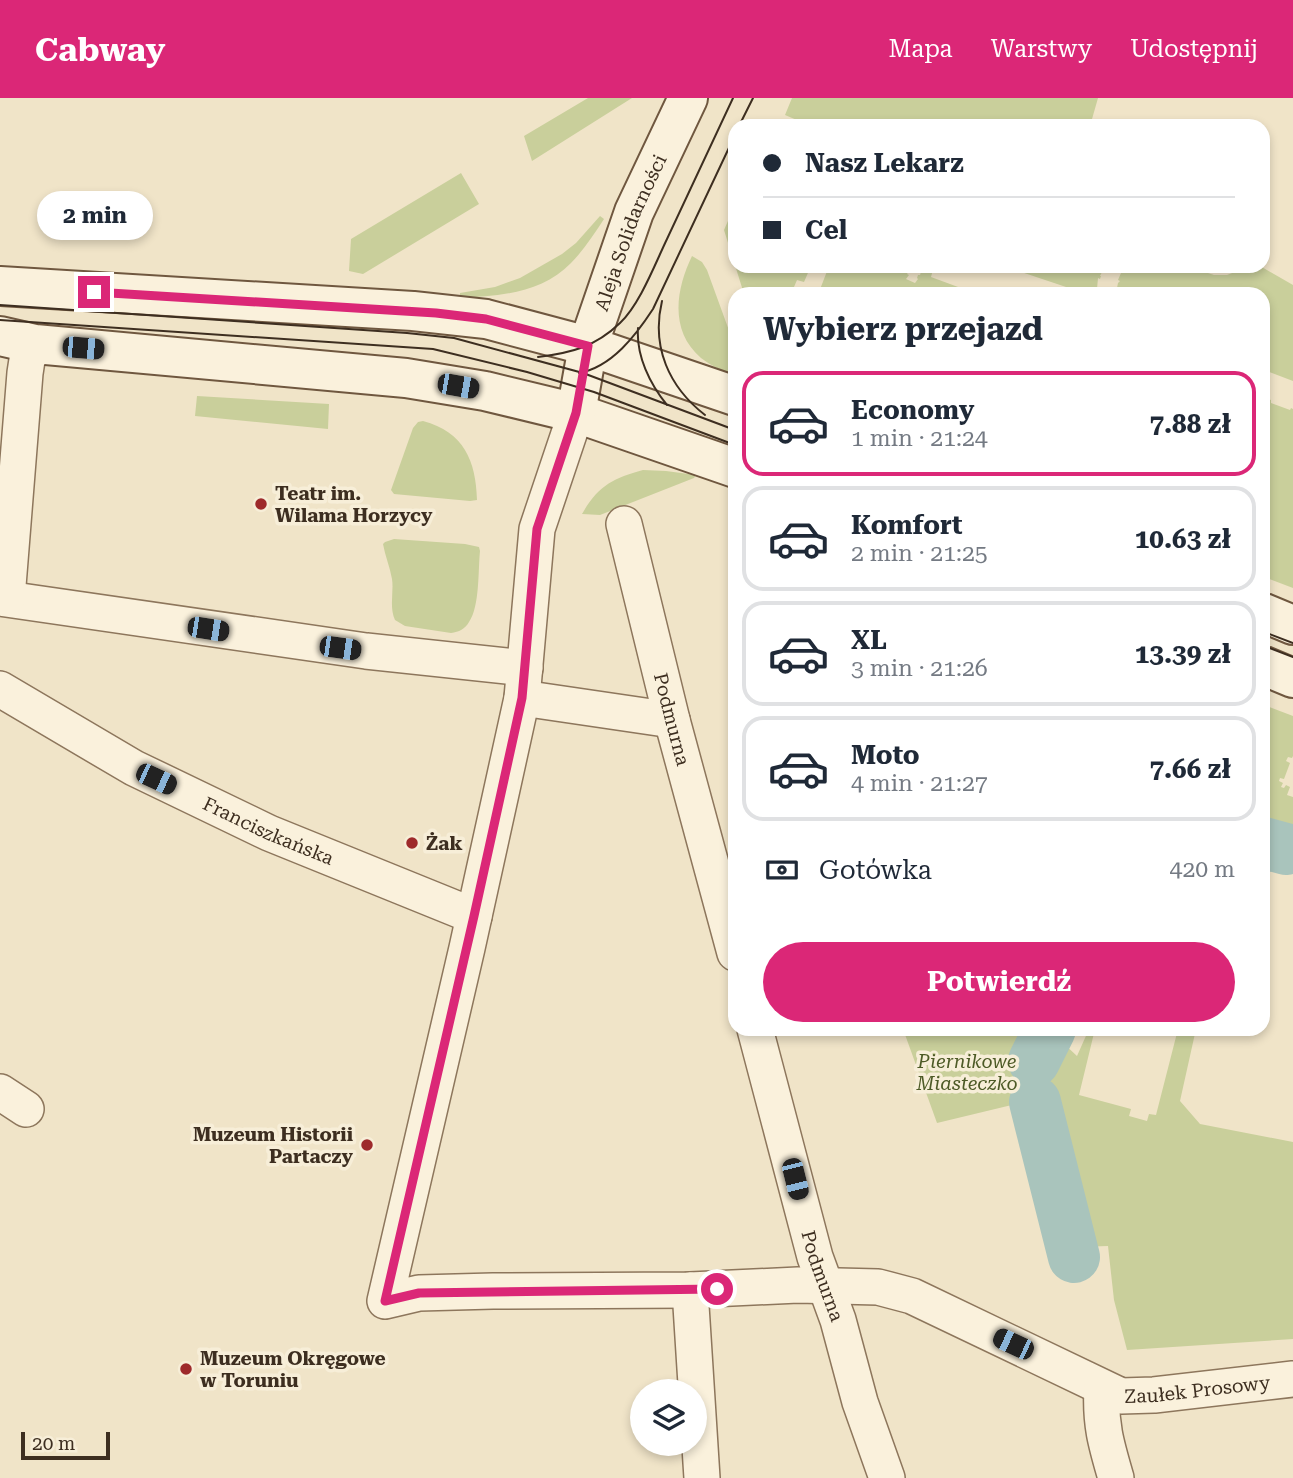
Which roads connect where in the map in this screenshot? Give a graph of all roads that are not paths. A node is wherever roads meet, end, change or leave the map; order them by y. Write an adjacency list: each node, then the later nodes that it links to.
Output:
1 (688, 98): 4 (street, Aleja Solidarności)
2 (0, 286): 4 (street)
3 (17, 340): 6 (street); 9 (street)
4 (588, 346): 5 (street); 6 (street, Aleja Solidarności)
5 (728, 394)
6 (576, 413): 7 (street); 14 (street)
7 (728, 466)
8 (624, 524): 16 (street, Podmurna)
9 (3, 598): 14 (street)
10 (1270, 615): 11 (street)
11 (1293, 625)
12 (1270, 668): 13 (street)
13 (1293, 678)
14 (524, 683): 16 (street); 17 (street)
15 (0, 689): 17 (street, Franciszkańska)
16 (672, 720): 18 (street, Podmurna)
17 (474, 916): 21 (street, Zaułek Prosowy)
18 (728, 927)
19 (757, 1036): 20 (street, Podmurna)
20 (826, 1286): 21 (street, Zaułek Prosowy); 23 (street, Zaułek Prosowy); 25 (street, Podmurna)
21 (690, 1290): 24 (street)
22 (1293, 1380): 23 (street, Zaułek Prosowy)
23 (1102, 1388): 26 (street)
24 (702, 1478)
25 (887, 1478)
26 (1116, 1478)

